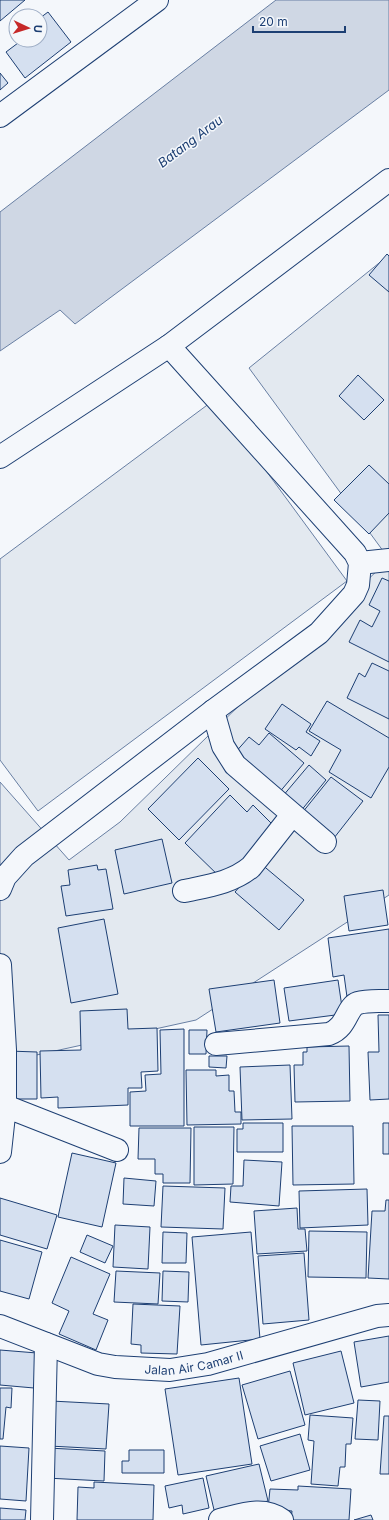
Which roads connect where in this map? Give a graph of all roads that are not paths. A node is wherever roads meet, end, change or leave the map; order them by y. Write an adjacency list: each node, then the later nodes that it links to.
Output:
1 (157, 0): 2 (street)
2 (0, 116)
3 (389, 180): 4 (street)
4 (169, 346): 5 (street); 7 (street)
5 (0, 458)
6 (389, 560): 7 (street)
7 (360, 563): 8 (street)
8 (213, 711): 9 (street); 11 (street)
9 (292, 815): 10 (street); 12 (street)
10 (325, 842)
11 (0, 889)
12 (184, 891)
13 (0, 965): 16 (street)
14 (389, 1001): 15 (street)
15 (216, 1044)
16 (5, 1106): 17 (street); 18 (street)
17 (117, 1150)
18 (0, 1152)
19 (389, 1315): 21 (street, Jalan Air Camar II)
20 (0, 1326): 21 (street, Jalan Air Camar II)
21 (46, 1344): 22 (street)
22 (42, 1520)
23 (220, 1520): 24 (street)
24 (282, 1520)

